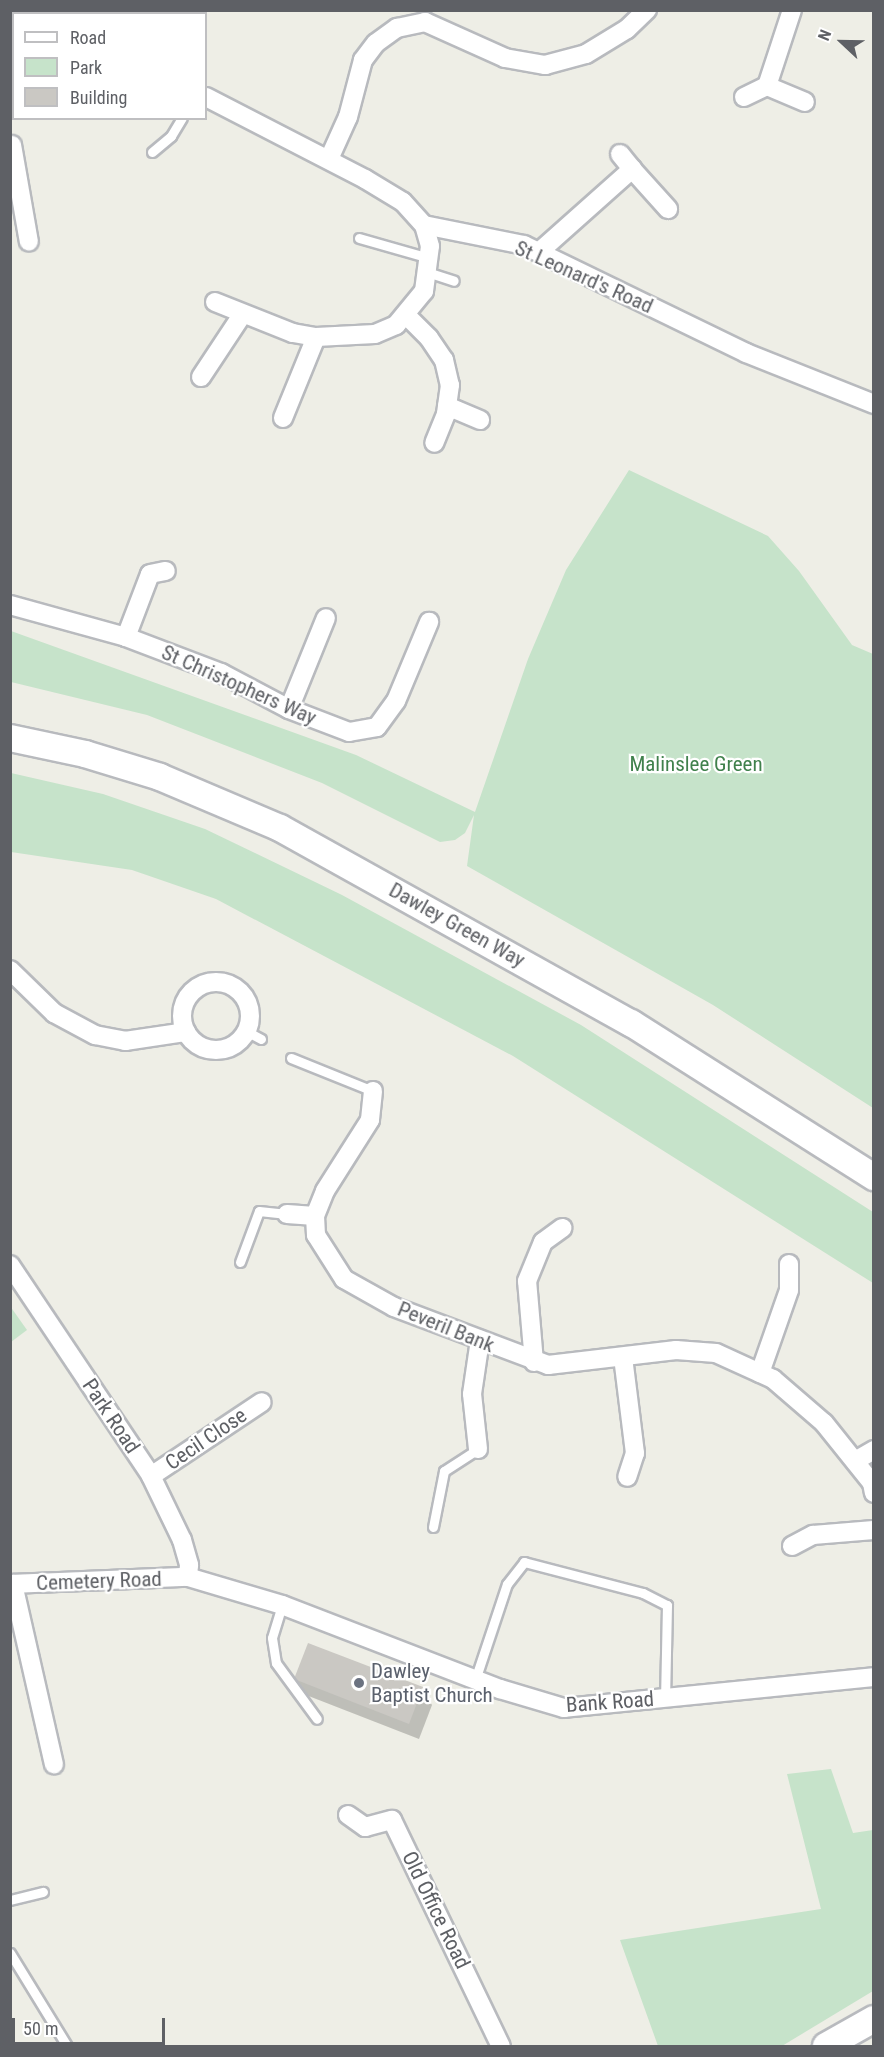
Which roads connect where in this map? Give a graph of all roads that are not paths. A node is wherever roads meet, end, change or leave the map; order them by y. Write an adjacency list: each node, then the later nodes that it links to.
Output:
1 (647, 10): 11 (street)
2 (792, 10): 3 (street)
3 (767, 86): 4 (street); 6 (street)
4 (744, 97)
5 (207, 98): 11 (street)
6 (805, 102)
7 (181, 120): 9 (lane)
8 (11, 138): 14 (street)
9 (152, 152)
10 (620, 154): 12 (street)
11 (328, 159): 15 (street)
12 (632, 169): 13 (street); 18 (street)
13 (668, 209)
14 (17, 211): 17 (street)
15 (424, 225): 18 (street, St Leonard's Road); 19 (street)
16 (359, 238): 19 (lane)
17 (29, 242)
18 (539, 252): 26 (street, St Leonard's Road)
19 (428, 265): 20 (lane); 23 (street)
20 (454, 281)
21 (215, 302): 22 (street)
22 (242, 315): 24 (street); 25 (street)
23 (407, 316): 24 (street); 27 (street)
24 (316, 337): 28 (street)
25 (201, 377)
26 (873, 404)
27 (447, 406): 29 (street); 30 (street)
28 (283, 418)
29 (480, 420)
30 (434, 443)
31 (166, 571): 35 (street)
32 (10, 605): 35 (street, St Christophers Way)
33 (326, 618): 36 (street)
34 (429, 622): 36 (street, St Christophers Way)
35 (126, 637): 36 (street, St Christophers Way)
36 (289, 709)
37 (10, 738): 42 (main road, Dawley Green Way)
38 (10, 970): 39 (street)
39 (186, 1032): 39 (street)
40 (291, 1059): 41 (lane)
41 (373, 1091): 44 (street)
42 (873, 1177)
43 (287, 1214): 44 (street); 46 (lane)
44 (315, 1216): 49 (street, Peveril Bank)
45 (562, 1228): 51 (street)
46 (240, 1262)
47 (789, 1264): 52 (street)
48 (10, 1265): 57 (street, Park Road)
49 (480, 1340): 51 (street, Peveril Bank); 54 (street)
50 (622, 1357): 51 (street, Peveril Bank); 52 (street, Peveril Bank); 58 (street)
51 (534, 1362)
52 (760, 1373): 56 (street, Peveril Bank)
53 (262, 1401): 57 (street, Cecil Close)
54 (478, 1449): 60 (lane)
55 (873, 1450): 56 (street)
56 (855, 1461): 59 (street, Peveril Bank)
57 (151, 1476): 63 (street, Park Road)
58 (627, 1477)
59 (873, 1493)
60 (433, 1527)
61 (873, 1530): 62 (street)
62 (792, 1546)
63 (188, 1577): 64 (street, Cemetery Road); 65 (street, Bank Road)
64 (12, 1584): 70 (street)
65 (282, 1605): 67 (street, Bank Road); 69 (lane)
66 (873, 1677): 68 (street, Bank Road)
67 (475, 1680): 68 (street, Bank Road); 68 (lane)
68 (665, 1698)
69 (317, 1719)
70 (54, 1764)
71 (348, 1815): 77 (street, Old Office Road)
72 (43, 1892): 73 (lane)
73 (10, 1900)
74 (10, 1953): 76 (lane)
75 (873, 2019): 78 (main road)
76 (67, 2046)
77 (501, 2046)
78 (826, 2046)

